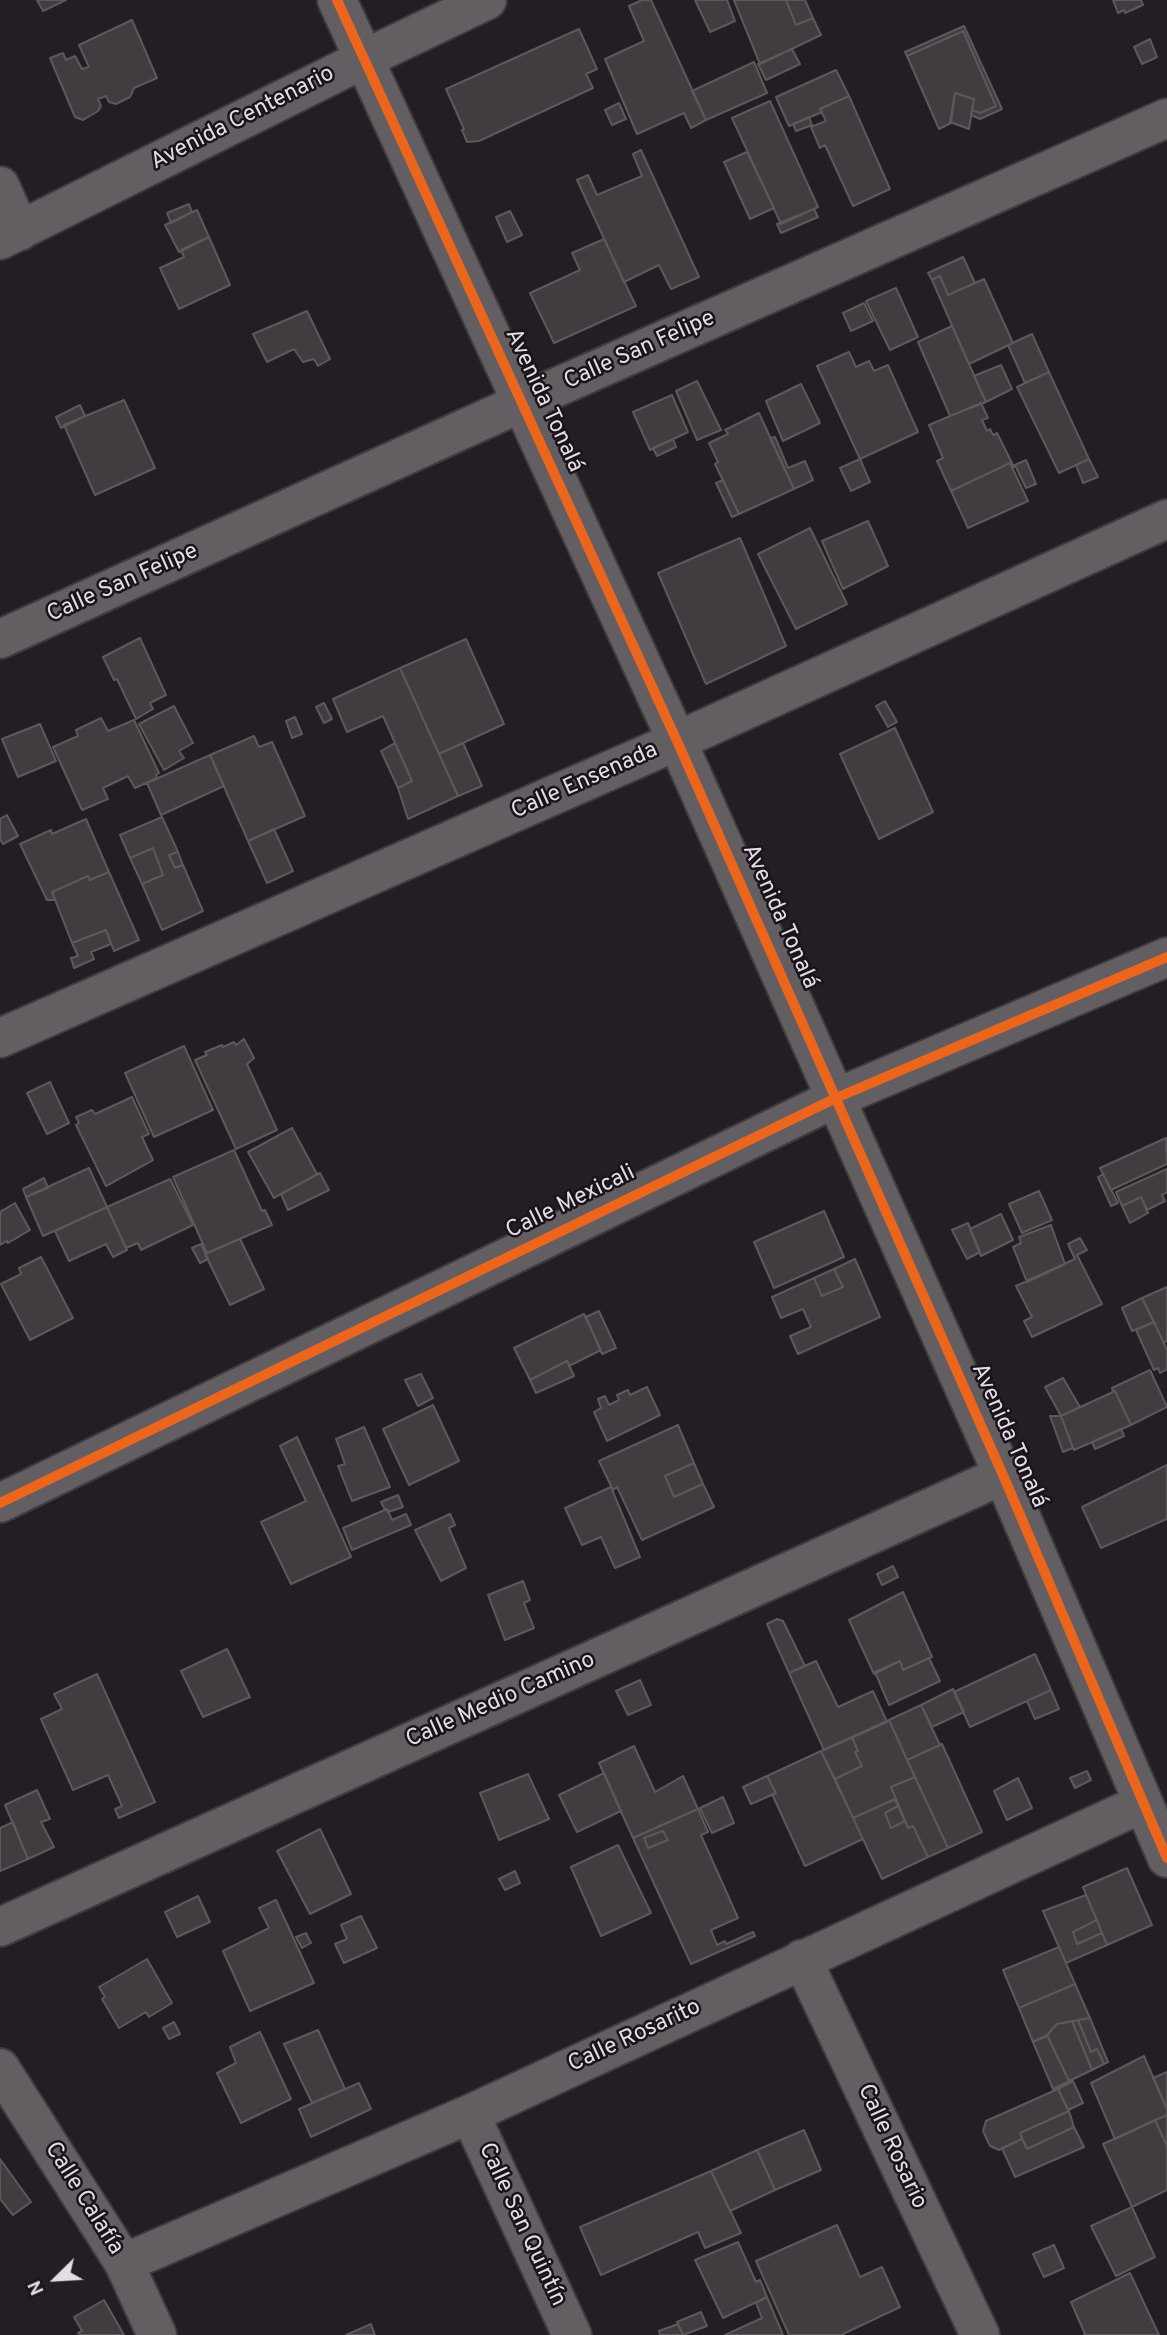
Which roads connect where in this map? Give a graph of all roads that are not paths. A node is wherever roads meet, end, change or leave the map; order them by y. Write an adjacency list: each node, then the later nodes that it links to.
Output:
1 (337, 0): 3 (street, Avenida Tonalá)
2 (487, 0): 3 (street, Avenida Centenario)
3 (363, 59): 6 (street, Avenida Centenario); 7 (street, Avenida Tonalá)
4 (1167, 118): 7 (street, Calle San Felipe)
5 (0, 186): 6 (street)
6 (10, 236)
7 (521, 403): 9 (street, Calle San Felipe); 10 (street, Avenida Tonalá)
8 (1167, 519): 10 (street, Calle Ensenada)
9 (0, 639)
10 (677, 741): 12 (street, Calle Ensenada); 13 (street, Avenida Tonalá)
11 (1167, 957): 13 (street, Calle Mexicali)
12 (0, 1038)
13 (836, 1098): 14 (street, Avenida Tonalá); 15 (street, Calle Mexicali)
14 (1003, 1475): 16 (street, Avenida Tonalá); 18 (street, Calle Medio Camino)
15 (0, 1503)
16 (1143, 1803): 17 (street, Avenida Tonalá); 19 (street, Calle Rosarito)
17 (1167, 1858)
18 (0, 1927)
19 (802, 1959): 21 (street, Calle Rosarito); 25 (street, Calle Rosario)
20 (0, 2068): 22 (street, Calle Calafía)
21 (470, 2114): 22 (street, Calle Rosarito); 24 (street, Calle San Quintín)
22 (124, 2263): 23 (street, Calle Calafía)
23 (158, 2335)
24 (572, 2335)
25 (980, 2335)

